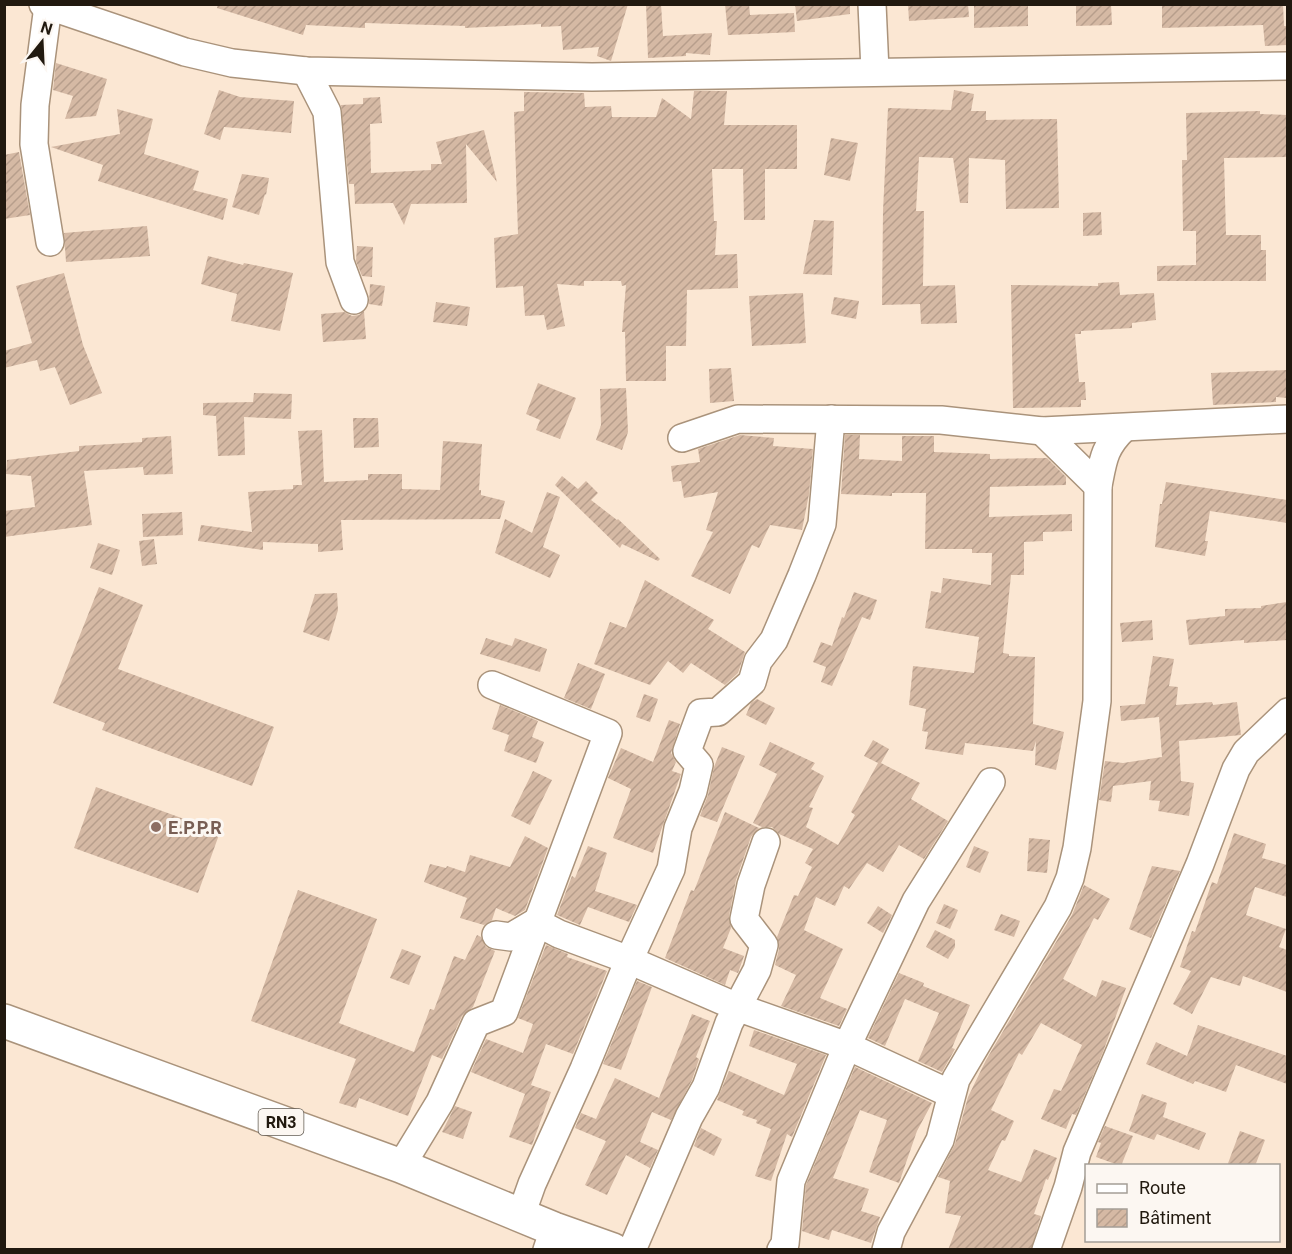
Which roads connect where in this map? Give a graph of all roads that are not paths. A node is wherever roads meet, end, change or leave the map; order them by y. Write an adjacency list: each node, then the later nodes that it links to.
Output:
1 (872, 4): 5 (street)
2 (46, 5): 4 (street); 6 (street)
3 (1287, 66): 5 (street)
4 (306, 71): 5 (street); 7 (street)
5 (875, 71)
6 (50, 242)
7 (354, 300)
8 (831, 419): 11 (street); 12 (street); 20 (street)
9 (1287, 419): 10 (street)
10 (1124, 428): 11 (street); 13 (street)
11 (1042, 431): 13 (street)
12 (682, 438)
13 (1098, 486): 24 (street)
14 (492, 685): 18 (street)
15 (1287, 712): 32 (street)
16 (991, 782): 23 (street)
17 (766, 842): 21 (street)
18 (536, 922): 19 (street); 20 (street); 25 (street)
19 (496, 935)
20 (629, 960): 21 (street); 26 (street)
21 (737, 1007): 23 (street); 29 (street)
22 (4, 1022): 25 (highway, RN3)
23 (847, 1046): 24 (street); 30 (street)
24 (951, 1094): 31 (street)
25 (401, 1166): 26 (highway, RN3)
26 (521, 1215): 27 (highway, RN3)
27 (551, 1239): 28 (highway, RN3)
28 (613, 1250)
29 (632, 1250)
30 (782, 1250)
31 (886, 1250)
32 (1046, 1250)

